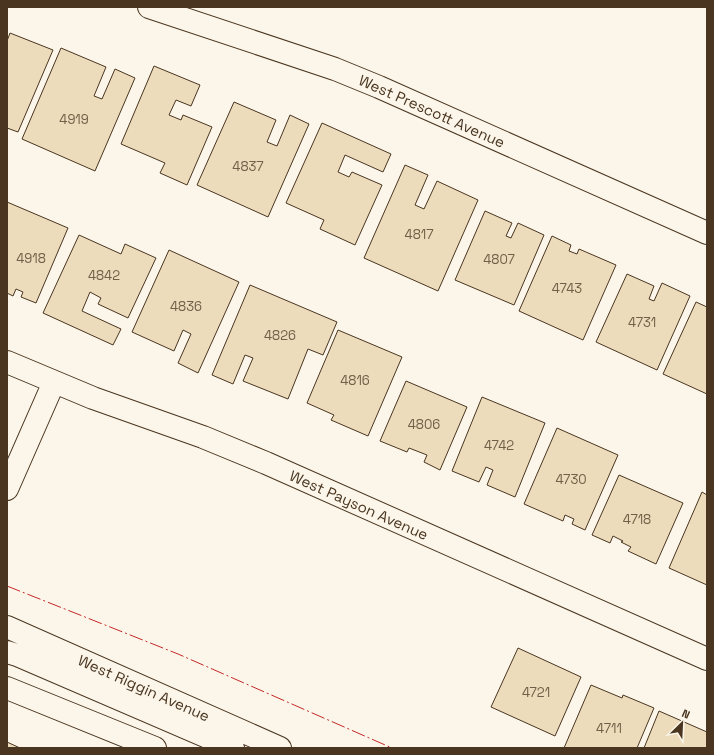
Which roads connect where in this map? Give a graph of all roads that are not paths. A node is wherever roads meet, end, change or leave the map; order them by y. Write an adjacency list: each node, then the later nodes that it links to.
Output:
1 (149, 7): 2 (street, West Prescott Avenue)
2 (707, 233)
3 (7, 362): 4 (street, West Payson Avenue)
4 (54, 382): 5 (street); 8 (street, West Payson Avenue)
5 (7, 489)
6 (7, 628): 12 (street, West Riggin Avenue)
7 (7, 652): 11 (street)
8 (707, 659)
9 (7, 688): 10 (street)
10 (155, 748)
11 (233, 748)
12 (280, 748)

